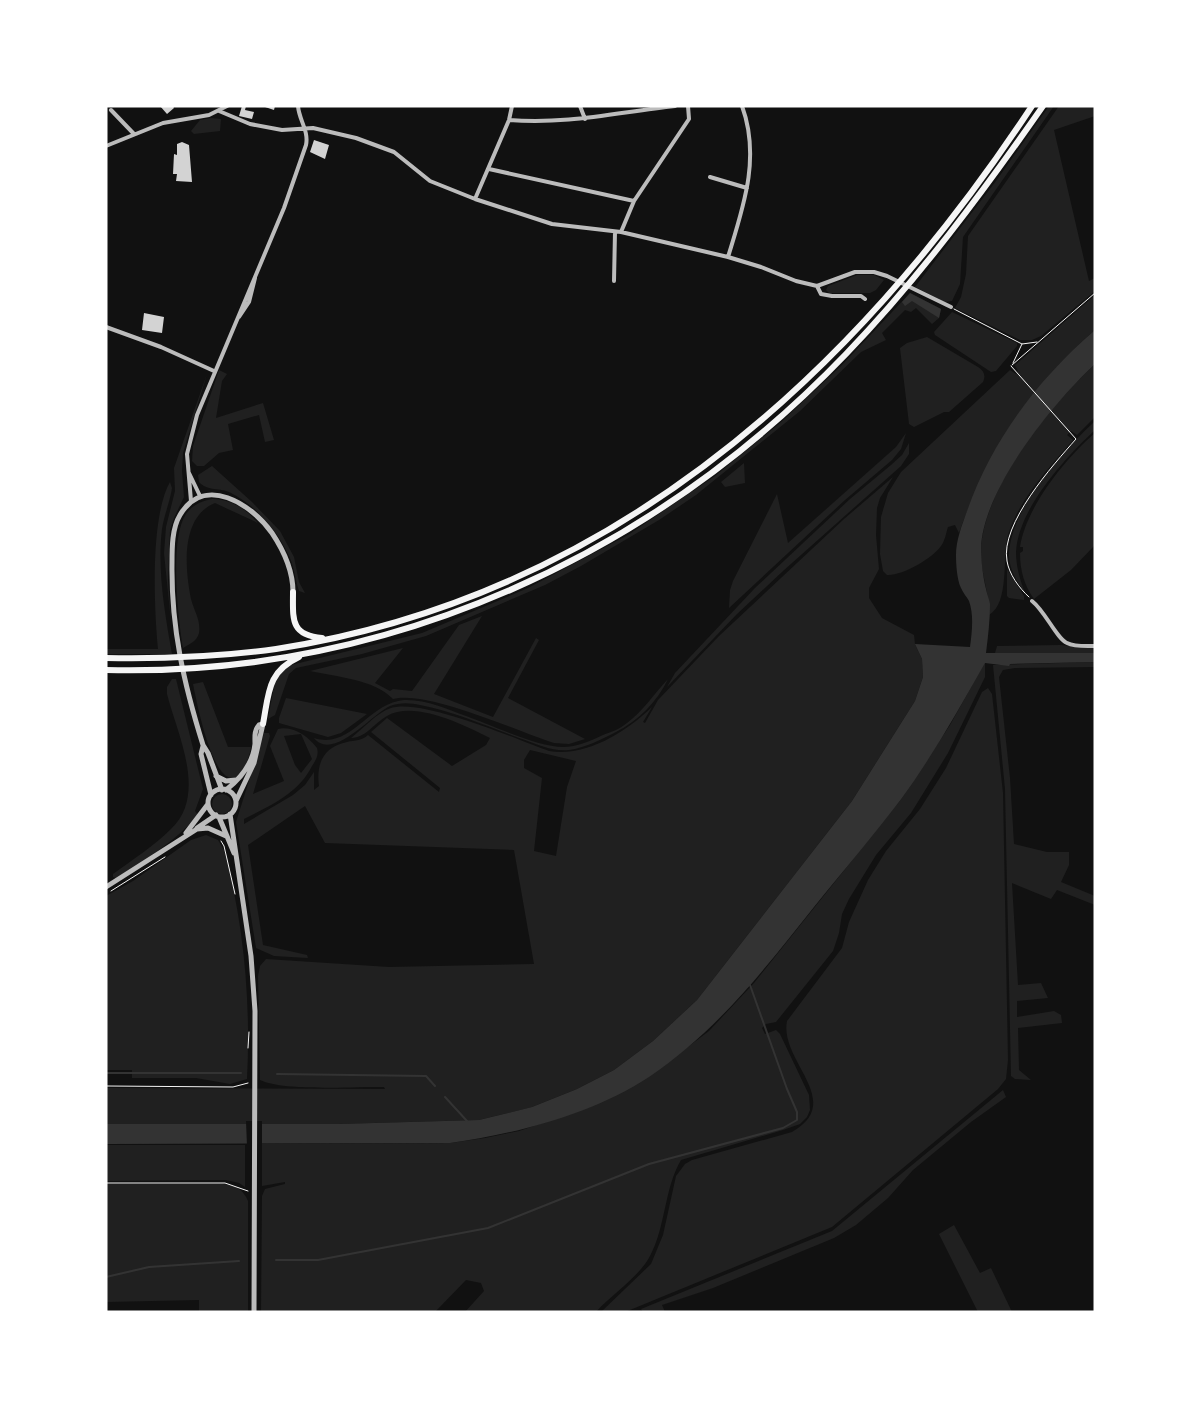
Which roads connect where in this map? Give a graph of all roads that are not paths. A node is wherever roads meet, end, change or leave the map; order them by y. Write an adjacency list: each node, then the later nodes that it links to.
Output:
1 (227, 106): 12 (street)
2 (298, 106): 15 (street)
3 (512, 106): 13 (street)
4 (580, 106): 14 (street)
5 (676, 106): 10 (street)
6 (688, 106): 22 (street)
7 (742, 106): 20 (street)
8 (1032, 106): 37 (highway)
9 (1043, 106): 39 (highway)
10 (654, 107): 14 (street)
11 (111, 110): 16 (street)
12 (219, 111): 15 (street); 16 (street)
13 (510, 120): 14 (street); 18 (street)
14 (585, 120)
15 (304, 128): 21 (street); 31 (street)
16 (134, 134): 17 (street)
17 (106, 146)
18 (488, 169): 21 (street); 22 (street)
19 (710, 178): 20 (street)
20 (747, 188): 25 (street)
21 (475, 199): 23 (street)
22 (634, 201): 24 (street)
23 (615, 232): 24 (street); 26 (street)
24 (621, 232): 25 (street)
25 (728, 258): 27 (street)
26 (614, 281)
27 (817, 286): 28 (street); 29 (street)
28 (865, 299)
29 (951, 307)
30 (106, 327): 31 (street)
31 (214, 371): 32 (street)
32 (188, 471): 33 (street); 34 (street)
33 (200, 496): 34 (street); 35 (street)
34 (191, 501): 43 (street)
35 (293, 592): 37 (highway)
36 (1032, 601): 38 (street)
37 (328, 639): 40 (highway)
38 (1095, 646)
39 (305, 654): 41 (highway); 42 (highway)
40 (106, 658)
41 (106, 670)
42 (263, 724): 45 (street); 48 (street)
43 (203, 745): 44 (street); 47 (street)
44 (216, 776): 45 (street); 46 (street)
45 (239, 778): 46 (street)
46 (224, 790): 47 (street); 48 (street)
47 (212, 795): 49 (street)
48 (236, 802): 50 (street)
49 (208, 803): 51 (street); 54 (street)
50 (230, 814): 51 (street); 55 (street)
51 (218, 816): 52 (street); 53 (street)
52 (196, 829): 53 (street); 54 (street)
53 (226, 836): 55 (street)
54 (182, 837): 56 (street)
55 (236, 858): 57 (street)
56 (106, 887)
57 (254, 1312)

